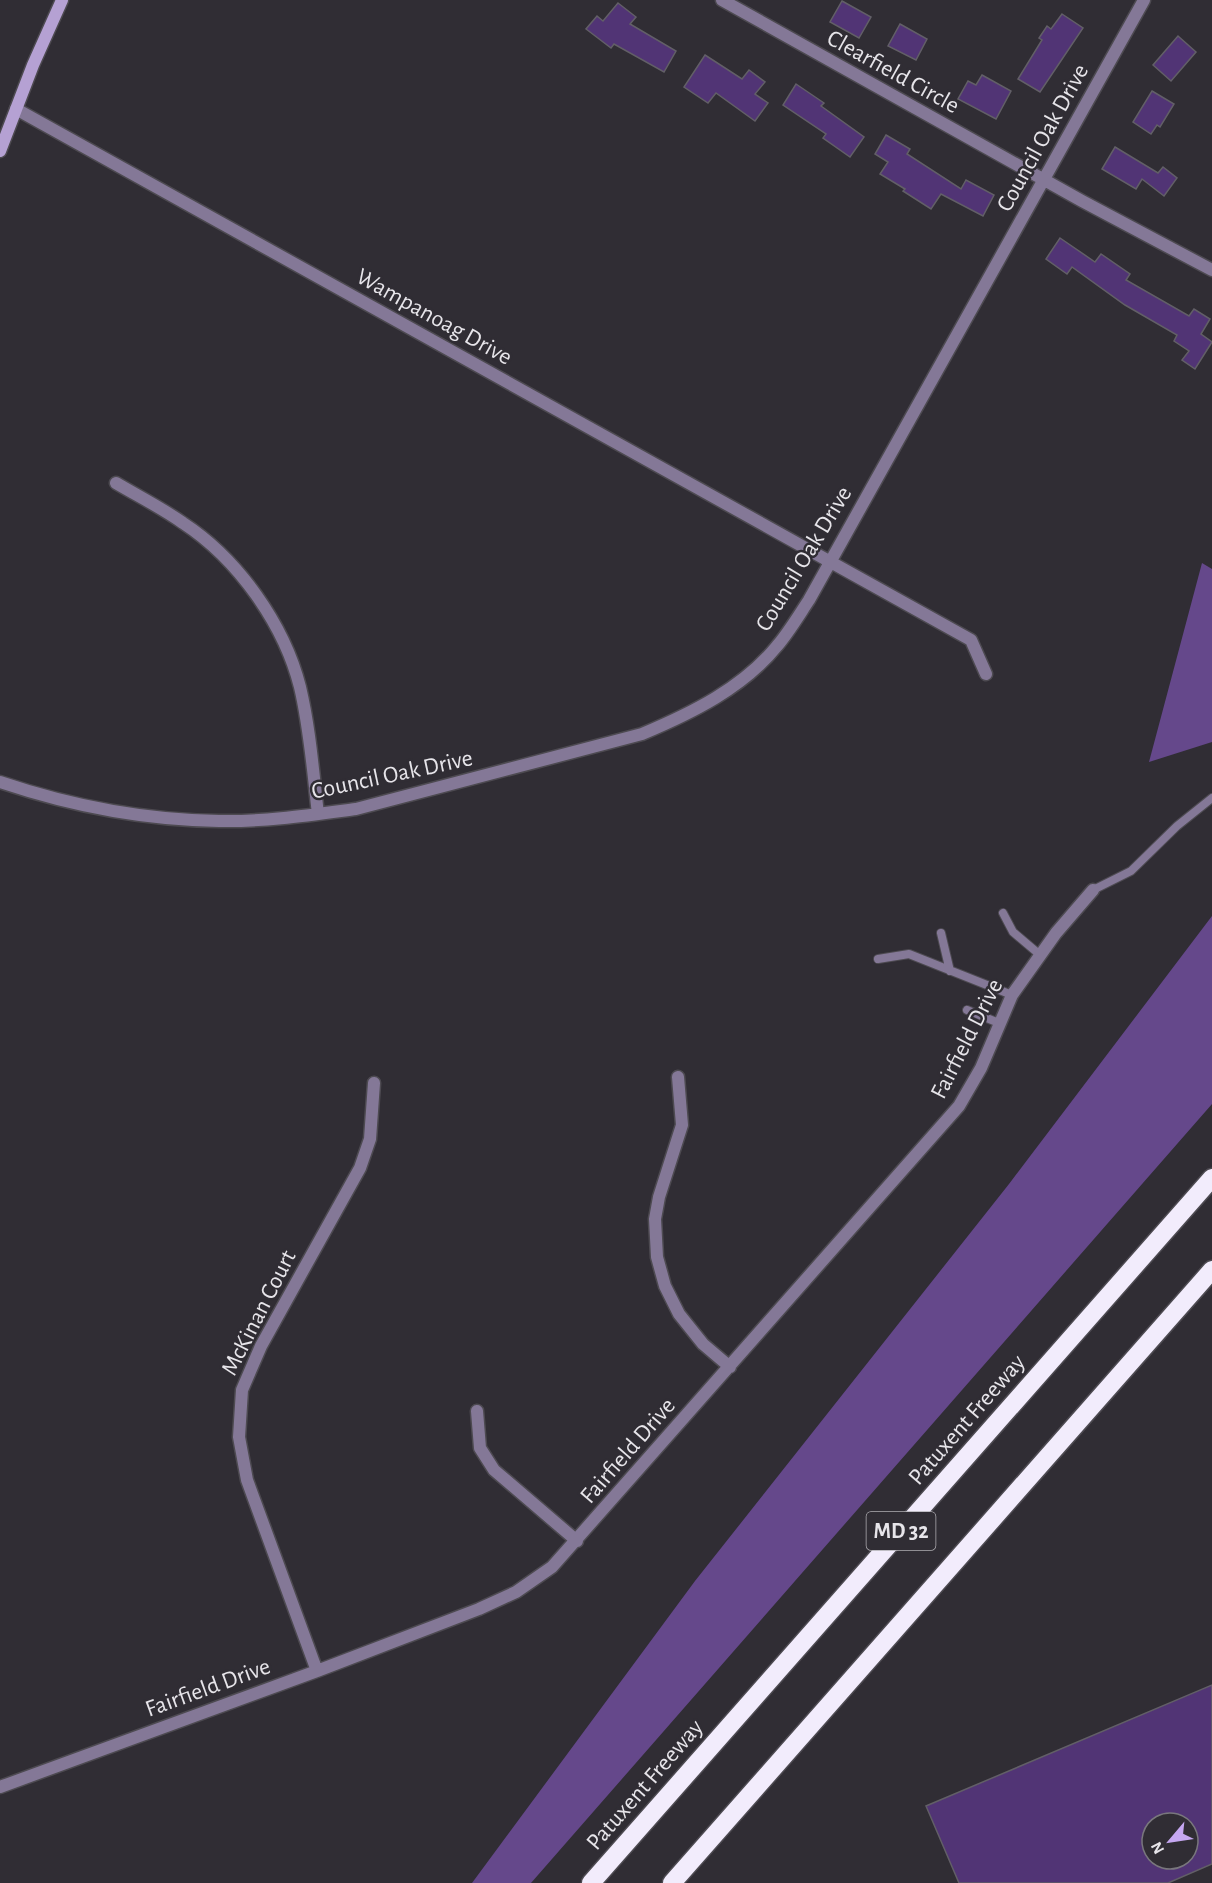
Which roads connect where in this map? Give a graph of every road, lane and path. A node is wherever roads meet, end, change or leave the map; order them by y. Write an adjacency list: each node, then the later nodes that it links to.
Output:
1 (62, 0): 4 (street)
2 (722, 0): 6 (street, Clearfield Circle)
3 (1144, 0): 6 (street, Council Oak Drive)
4 (16, 109): 5 (street); 9 (street, Wampanoag Drive)
5 (0, 151)
6 (1044, 180): 7 (street, Clearfield Circle); 9 (street, Council Oak Drive)
7 (1212, 270)
8 (116, 483): 13 (street)
9 (831, 562): 10 (street, Wampanoag Drive); 13 (street, Council Oak Drive)
10 (986, 674)
11 (1, 786): 13 (street, Council Oak Drive)
12 (1212, 798): 14 (lane)
13 (318, 814)
14 (1093, 890): 17 (street, Fairfield Drive)
15 (1003, 913): 17 (lane)
16 (941, 933): 19 (lane)
17 (1039, 954): 20 (street, Fairfield Drive)
18 (878, 959): 19 (lane)
19 (950, 971): 20 (lane)
20 (1012, 995): 22 (street, Fairfield Drive)
21 (967, 1010): 22 (lane)
22 (999, 1023): 27 (street, Fairfield Drive)
23 (678, 1077): 27 (street)
24 (374, 1083): 30 (street, McKinan Court)
25 (1212, 1178): 32 (highway, Patuxent Freeway / MD 32)
26 (1212, 1270): 33 (highway, MD 32)
27 (730, 1367): 29 (street, Fairfield Drive)
28 (477, 1411): 29 (street)
29 (577, 1541): 30 (street, Fairfield Drive)
30 (317, 1671): 31 (street, Fairfield Drive)
31 (0, 1787)
32 (591, 1883)
33 (672, 1883)

